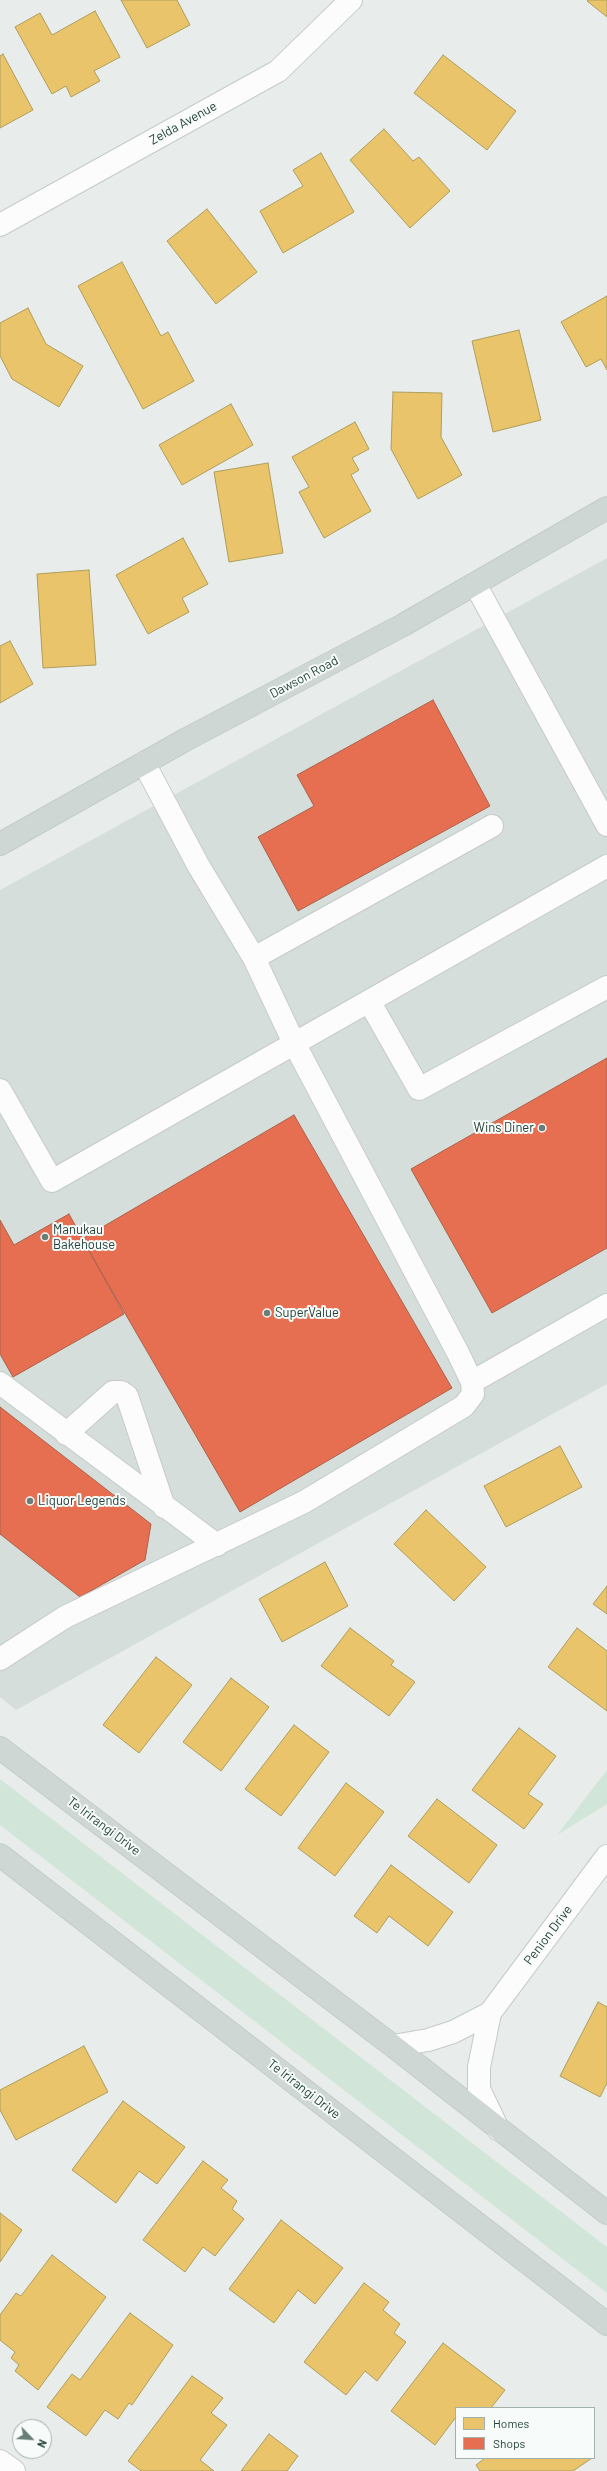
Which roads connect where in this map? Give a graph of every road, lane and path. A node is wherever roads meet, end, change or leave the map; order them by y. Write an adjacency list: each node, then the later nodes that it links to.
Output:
1 (351, 0): 2 (street, Zelda Avenue)
2 (0, 225)
3 (607, 508): 4 (main road, Dawson Road)
4 (475, 584): 5 (main road, Dawson Road); 6 (street)
5 (144, 763): 8 (main road, Dawson Road); 10 (street)
6 (607, 825)
7 (492, 826): 10 (street)
8 (0, 844)
9 (607, 866): 12 (street)
10 (254, 958): 13 (street)
11 (607, 987): 12 (street)
12 (369, 1001): 13 (street)
13 (294, 1044): 14 (street); 16 (street)
14 (0, 1090)
15 (607, 1305): 16 (street)
16 (472, 1382): 20 (street)
17 (0, 1383): 18 (street)
18 (66, 1434): 19 (street); 19 (street)
19 (164, 1507): 20 (street)
20 (217, 1545): 21 (street)
21 (0, 1659)
22 (0, 1748): 26 (main road, Te Irirangi Drive)
23 (0, 1855): 29 (main road, Te Irirangi Drive)
24 (607, 1856): 25 (street, Penion Drive)
25 (490, 2013): 26 (street, Penion Drive); 27 (street, Penion Drive)
26 (393, 2046): 27 (main road, Te Irirangi Drive)
27 (498, 2129): 28 (main road, Te Irirangi Drive)
28 (607, 2213)
29 (607, 2324)
30 (0, 2461): 31 (street)
31 (14, 2471)

